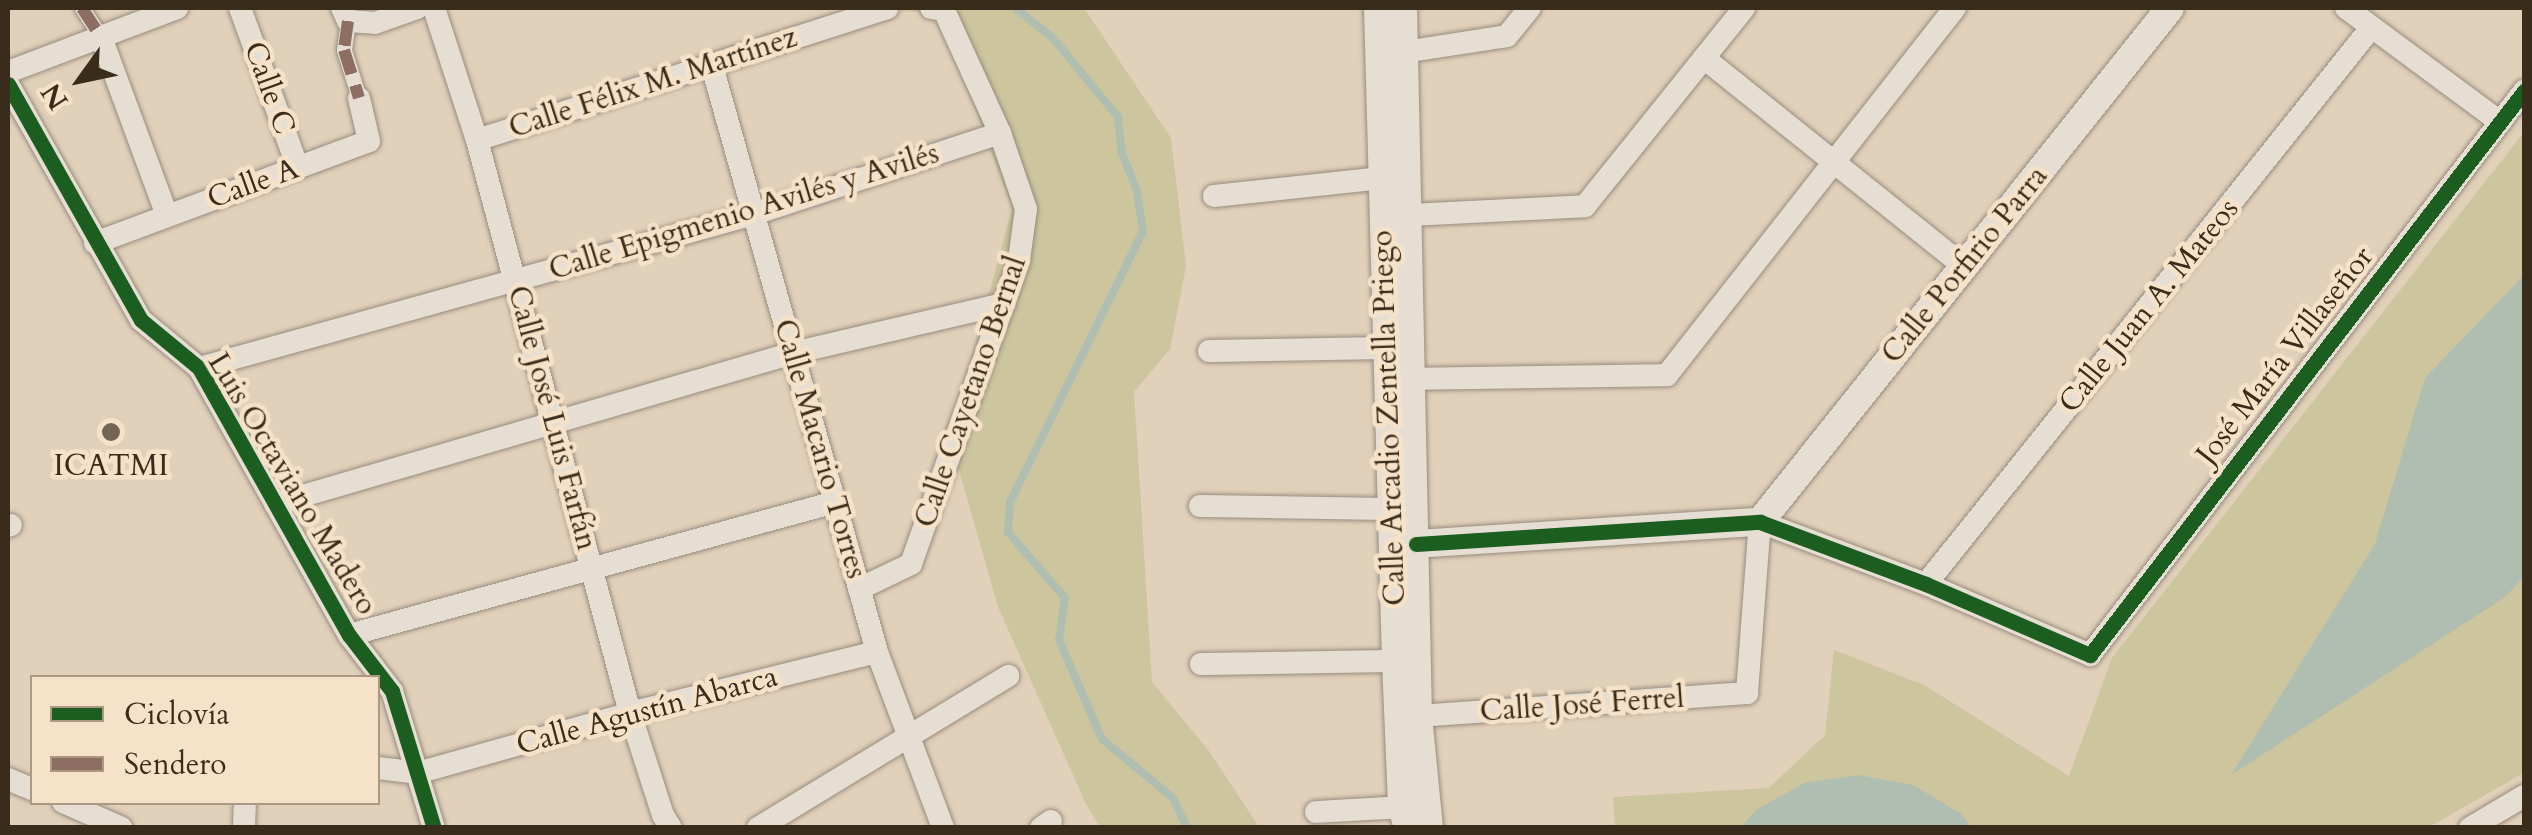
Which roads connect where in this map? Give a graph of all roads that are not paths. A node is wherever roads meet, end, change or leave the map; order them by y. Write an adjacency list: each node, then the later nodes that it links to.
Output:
1 (82, 8): 17 (street)
2 (176, 8): 17 (street)
3 (240, 8): 29 (street, Calle C)
4 (417, 8): 15 (street)
5 (434, 8): 27 (street, Calle José Luis Farfán)
6 (887, 8): 20 (street, Calle Félix M. Martínez)
7 (930, 8): 26 (street, Calle Cayetano Bernal)
8 (1378, 8): 30 (street, Calle Arcadio Zentella Priego)
9 (1403, 8): 18 (street, Calle Arcadio Zentella Priego)
10 (1530, 8): 18 (street)
11 (1744, 8): 19 (street)
12 (1954, 8): 28 (street)
13 (2170, 8): 36 (street, Calle Porfirio Parra)
14 (2346, 8): 16 (street)
15 (345, 14): 24 (street)
16 (2371, 28): 25 (street); 52 (street, Calle Juan A. Mateos)
17 (100, 36): 21 (street); 34 (street)
18 (1404, 52): 33 (street, Calle Arcadio Zentella Priego)
19 (1704, 58): 28 (street); 33 (street)
20 (712, 66): 27 (street, Calle Félix M. Martínez); 32 (street, Calle Macario Torres)
21 (8, 72)
22 (8, 84): 35 (street, Luis Octaviano Madero)
23 (2524, 90): 25 (street, José María Villaseñor)
24 (359, 98): 29 (street, Calle A)
25 (2500, 122): 52 (street, José María Villaseñor)
26 (1000, 133): 32 (street, Calle Epigmenio Avilés y Avilés); 38 (street, Calle Cayetano Bernal)
27 (477, 140): 37 (street, Calle José Luis Farfán)
28 (1834, 160): 36 (street); 43 (street)
29 (298, 168): 34 (street, Calle A)
30 (1382, 178): 31 (street); 39 (street, Calle Arcadio Zentella Priego)
31 (1214, 196)
32 (754, 214): 37 (street, Calle Epigmenio Avilés y Avilés); 41 (street, Calle Macario Torres)
33 (1410, 215): 43 (street, Calle Arcadio Zentella Priego)
34 (168, 216): 35 (street, Calle A)
35 (96, 243): 42 (street, Luis Octaviano Madero)
36 (1964, 266): 49 (street, Calle Porfirio Parra)
37 (516, 282): 42 (street, Calle Epigmenio Avilés y Avilés); 44 (street, Calle José Luis Farfán)
38 (1004, 304): 41 (street); 53 (street, Calle Cayetano Bernal)
39 (1387, 348): 40 (street); 43 (street, Calle Arcadio Zentella Priego)
40 (1209, 351)
41 (793, 353): 44 (street); 45 (street, Calle Macario Torres)
42 (198, 368): 46 (street, Luis Octaviano Madero)
43 (1401, 379): 48 (street, Calle Arcadio Zentella Priego); 50 (street, Calle Arcadio Zentella Priego)
44 (552, 423): 46 (street); 51 (street, Calle José Luis Farfán)
45 (835, 502): 51 (street); 53 (street, Calle Macario Torres)
46 (275, 504): 54 (street, Luis Octaviano Madero)
47 (1200, 506): 48 (street)
48 (1391, 509): 56 (street, Calle Arcadio Zentella Priego)
49 (1760, 522): 50 (street); 52 (street); 62 (street, Calle José Ferrel)
50 (1416, 544): 62 (street, Calle Arcadio Zentella Priego)
51 (591, 568): 54 (street); 61 (street, Calle José Luis Farfán)
52 (1926, 584)
53 (860, 590): 55 (street, Calle Macario Torres)
54 (349, 635): 58 (street, Luis Octaviano Madero)
55 (877, 652): 61 (street, Calle Agustín Abarca); 63 (street, Calle Macario Torres)
56 (1396, 662): 57 (street); 69 (street, Calle Arcadio Zentella Priego)
57 (1200, 664)
58 (379, 675)
59 (380, 676): 65 (street, Luis Octaviano Madero)
60 (1008, 676): 63 (street)
61 (630, 713): 65 (street, Calle Agustín Abarca); 70 (street, Calle José Luis Farfán)
62 (1418, 716): 76 (street, Calle Arcadio Zentella Priego)
63 (910, 739): 74 (street); 75 (street, Calle Macario Torres)
64 (380, 768): 65 (street)
65 (417, 773): 72 (street, Luis Octaviano Madero)
66 (2524, 796): 77 (street)
67 (70, 805): 71 (street)
68 (1316, 812): 69 (street)
69 (1405, 818)
70 (667, 821): 73 (street)
71 (122, 828)
72 (434, 828)
73 (642, 828)
74 (758, 828)
75 (943, 828)
76 (1429, 828)
77 (2470, 828)

